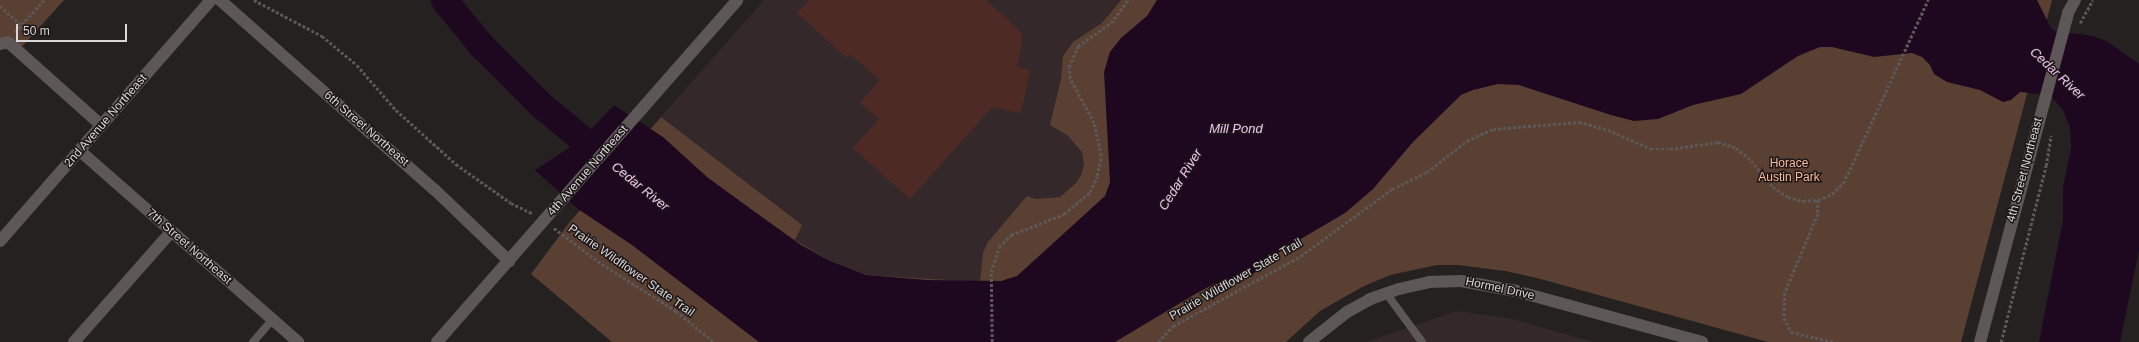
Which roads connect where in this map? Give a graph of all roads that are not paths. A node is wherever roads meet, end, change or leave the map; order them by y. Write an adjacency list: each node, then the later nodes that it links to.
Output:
1 (211, 0): 8 (street, 2nd Avenue Northeast)
2 (220, 0): 12 (street, 6th Street Northeast)
3 (737, 0): 12 (street, 4th Avenue Northeast)
4 (2069, 0): 6 (street)
5 (2075, 0): 6 (street, 4th Street Northeast)
6 (2068, 13): 22 (street, 4th Street Northeast)
7 (4, 43): 8 (street)
8 (102, 125): 9 (street, 2nd Avenue Northeast)
9 (80, 151): 10 (street, 7th Street Northeast); 11 (street, 2nd Avenue Northeast)
10 (171, 232): 14 (street, 7th Street Northeast); 15 (street)
11 (0, 241)
12 (509, 261): 18 (street, 4th Avenue Northeast)
13 (1386, 294): 19 (street, Hormel Drive); 20 (lane); 21 (street, Hormel Drive)
14 (272, 320): 16 (lane); 17 (street, 7th Street Northeast)
15 (74, 342)
16 (252, 342)
17 (298, 342)
18 (437, 342)
19 (1309, 342)
20 (1422, 342)
21 (1702, 342)
22 (1980, 342)

